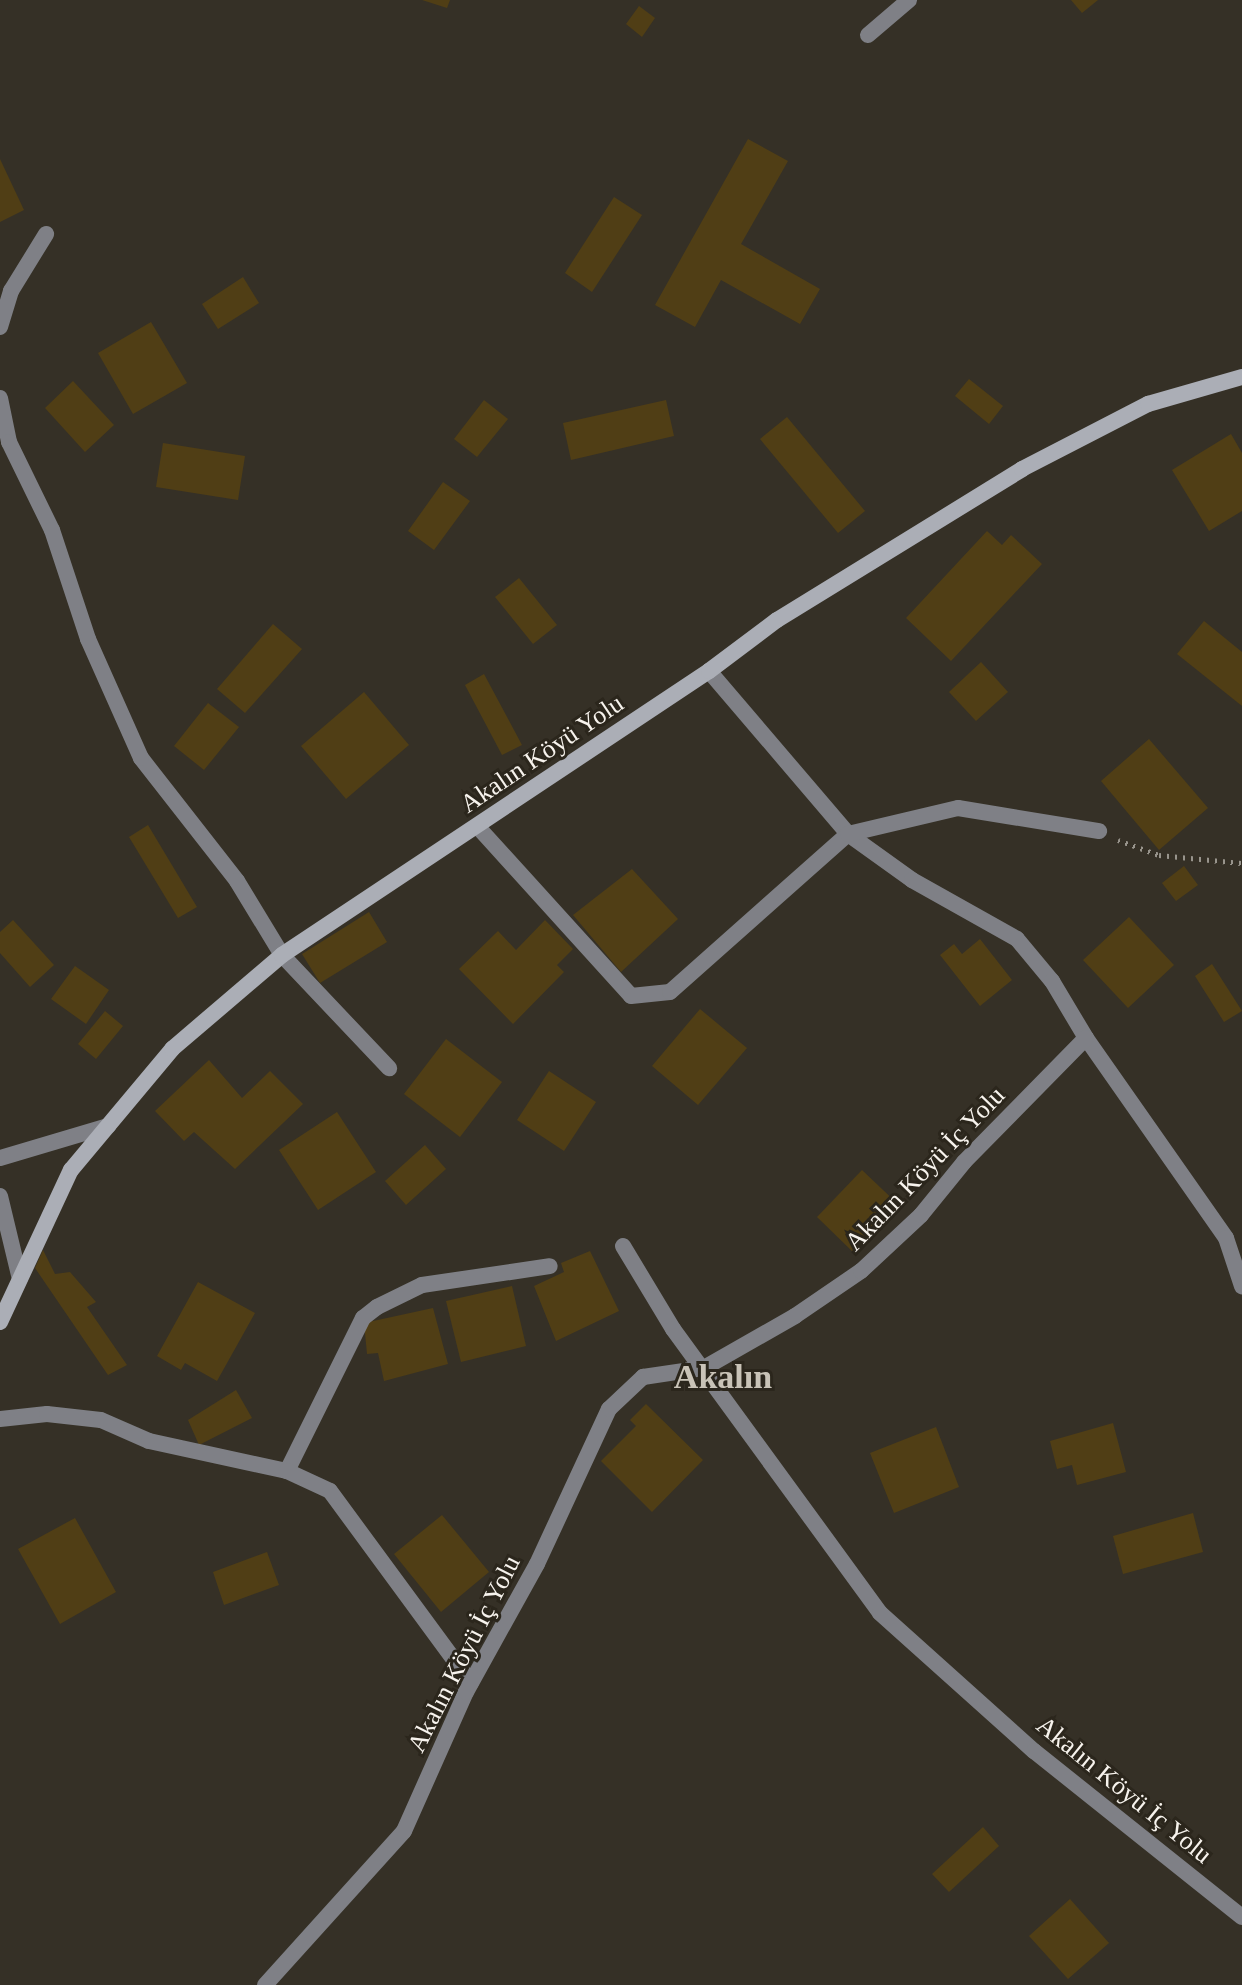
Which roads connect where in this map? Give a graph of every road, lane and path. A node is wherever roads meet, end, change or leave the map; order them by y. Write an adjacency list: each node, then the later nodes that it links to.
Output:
1 (909, 0): 2 (street)
2 (868, 35)
3 (46, 234): 4 (street)
4 (0, 327)
5 (1242, 377): 7 (street, Akalın Köyü Yolu)
6 (0, 398): 12 (street)
7 (709, 671): 8 (street, Akalın Köyü Yolu); 10 (street)
8 (477, 826): 10 (street); 12 (street, Akalın Köyü Yolu)
9 (1099, 831): 10 (street); 11 (path)
10 (848, 834): 13 (street)
11 (1242, 863)
12 (282, 955): 14 (street); 15 (street, Akalın Köyü Yolu)
13 (1086, 1038): 21 (street); 23 (street, Akalın Köyü İç Yolu)
14 (389, 1068)
15 (108, 1126): 16 (street); 20 (street, Akalın Köyü Yolu)
16 (0, 1158)
17 (0, 1196): 20 (street)
18 (623, 1246): 23 (street, Akalın Köyü İç Yolu)
19 (550, 1266): 25 (street)
20 (20, 1279): 22 (street, Akalın Köyü Yolu)
21 (1242, 1286)
22 (0, 1322)
23 (704, 1368): 26 (street, Akalın Köyü İç Yolu); 27 (street, Akalın Köyü İç Yolu)
24 (0, 1419): 25 (street)
25 (287, 1471): 26 (street)
26 (471, 1683): 28 (street, Akalın Köyü İç Yolu)
27 (1242, 1917)
28 (265, 1985)

